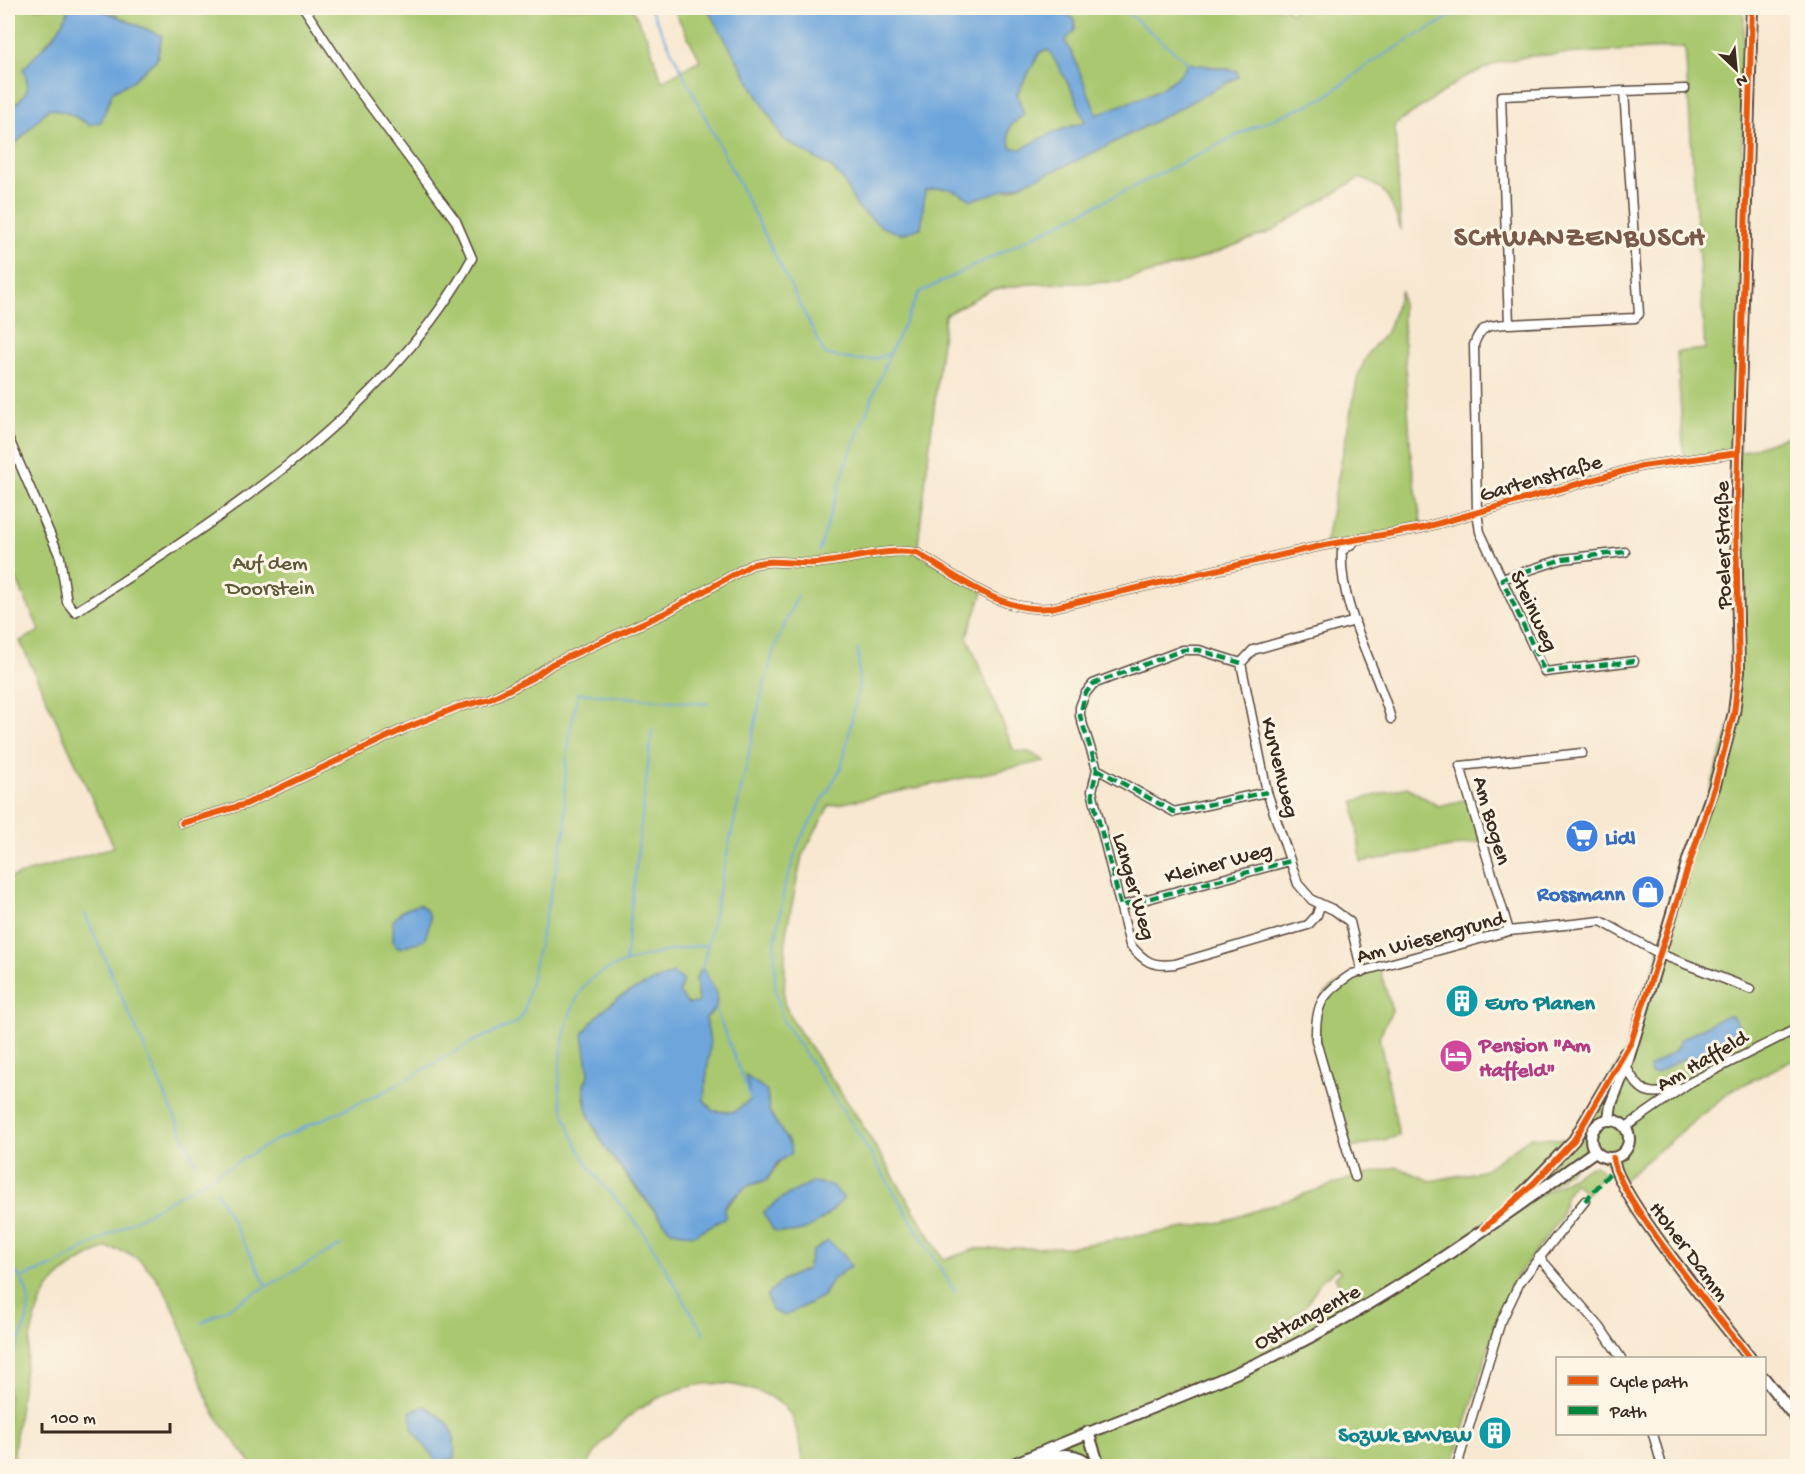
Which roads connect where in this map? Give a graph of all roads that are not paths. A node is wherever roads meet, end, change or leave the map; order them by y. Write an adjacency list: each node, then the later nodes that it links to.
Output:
1 (304, 8): 6 (street)
2 (1752, 8): 7 (main road, Poeler Straße)
3 (1685, 89): 4 (street)
4 (1624, 90): 5 (street); 5 (street)
5 (1509, 324): 8 (street, Steinweg)
6 (8, 437)
7 (1738, 453): 8 (street, Gartenstraße); 24 (main road, Poeler Straße)
8 (1477, 512): 9 (street, Gartenstraße); 11 (street, Steinweg)
9 (1353, 542): 12 (street); 19 (street, Gartenstraße)
10 (1625, 552): 11 (street)
11 (1502, 579): 13 (street, Steinweg)
12 (1355, 621): 14 (street); 15 (street)
13 (1634, 662)
14 (1241, 663): 17 (street, Langer Weg); 18 (street, Kurvenweg)
15 (1391, 719)
16 (1582, 753): 23 (street, Am Bogen)
17 (1097, 770): 18 (street); 22 (street, Langer Weg)
18 (1266, 792): 20 (street, Kurvenweg)
19 (182, 823)
20 (1290, 861): 21 (street, Kurvenweg); 22 (street, Kleiner Weg)
21 (1320, 905): 22 (street, Langer Weg); 25 (street, Kurvenweg)
22 (1121, 906)
23 (1509, 931): 24 (street, Am Wiesengrund); 25 (street, Am Wiesengrund)
24 (1660, 954): 26 (street, Am Wiesengrund); 28 (main road, Poeler Straße)
25 (1362, 972): 35 (street, Am Wiesengrund)
26 (1750, 989)
27 (1797, 1028): 30 (street, Am Haffeld)
28 (1632, 1042): 29 (main road, Poeler Straße); 37 (main road)
29 (1626, 1066): 30 (street); 31 (main road, Poeler Straße)
30 (1689, 1083): 32 (street, Am Haffeld)
31 (1609, 1120): 32 (main road); 33 (main road)
32 (1626, 1127): 34 (main road)
33 (1595, 1151): 34 (main road); 37 (main road, Osttangente)
34 (1613, 1158): 40 (main road, Hoher Damm)
35 (1355, 1177)
36 (1585, 1201): 38 (street)
37 (1484, 1228): 43 (main road, Osttangente)
38 (1539, 1257): 39 (street); 49 (street)
39 (1621, 1357)
40 (1748, 1357)
41 (1766, 1381): 42 (main road)
42 (1797, 1421)
43 (1088, 1432): 45 (main road, Osttangente); 48 (main road)
44 (1653, 1435): 50 (street)
45 (1022, 1461): 46 (main road, Osttangente); 47 (main road)
46 (1009, 1467)
47 (1091, 1467)
48 (1099, 1467)
49 (1457, 1467)
50 (1662, 1467)

